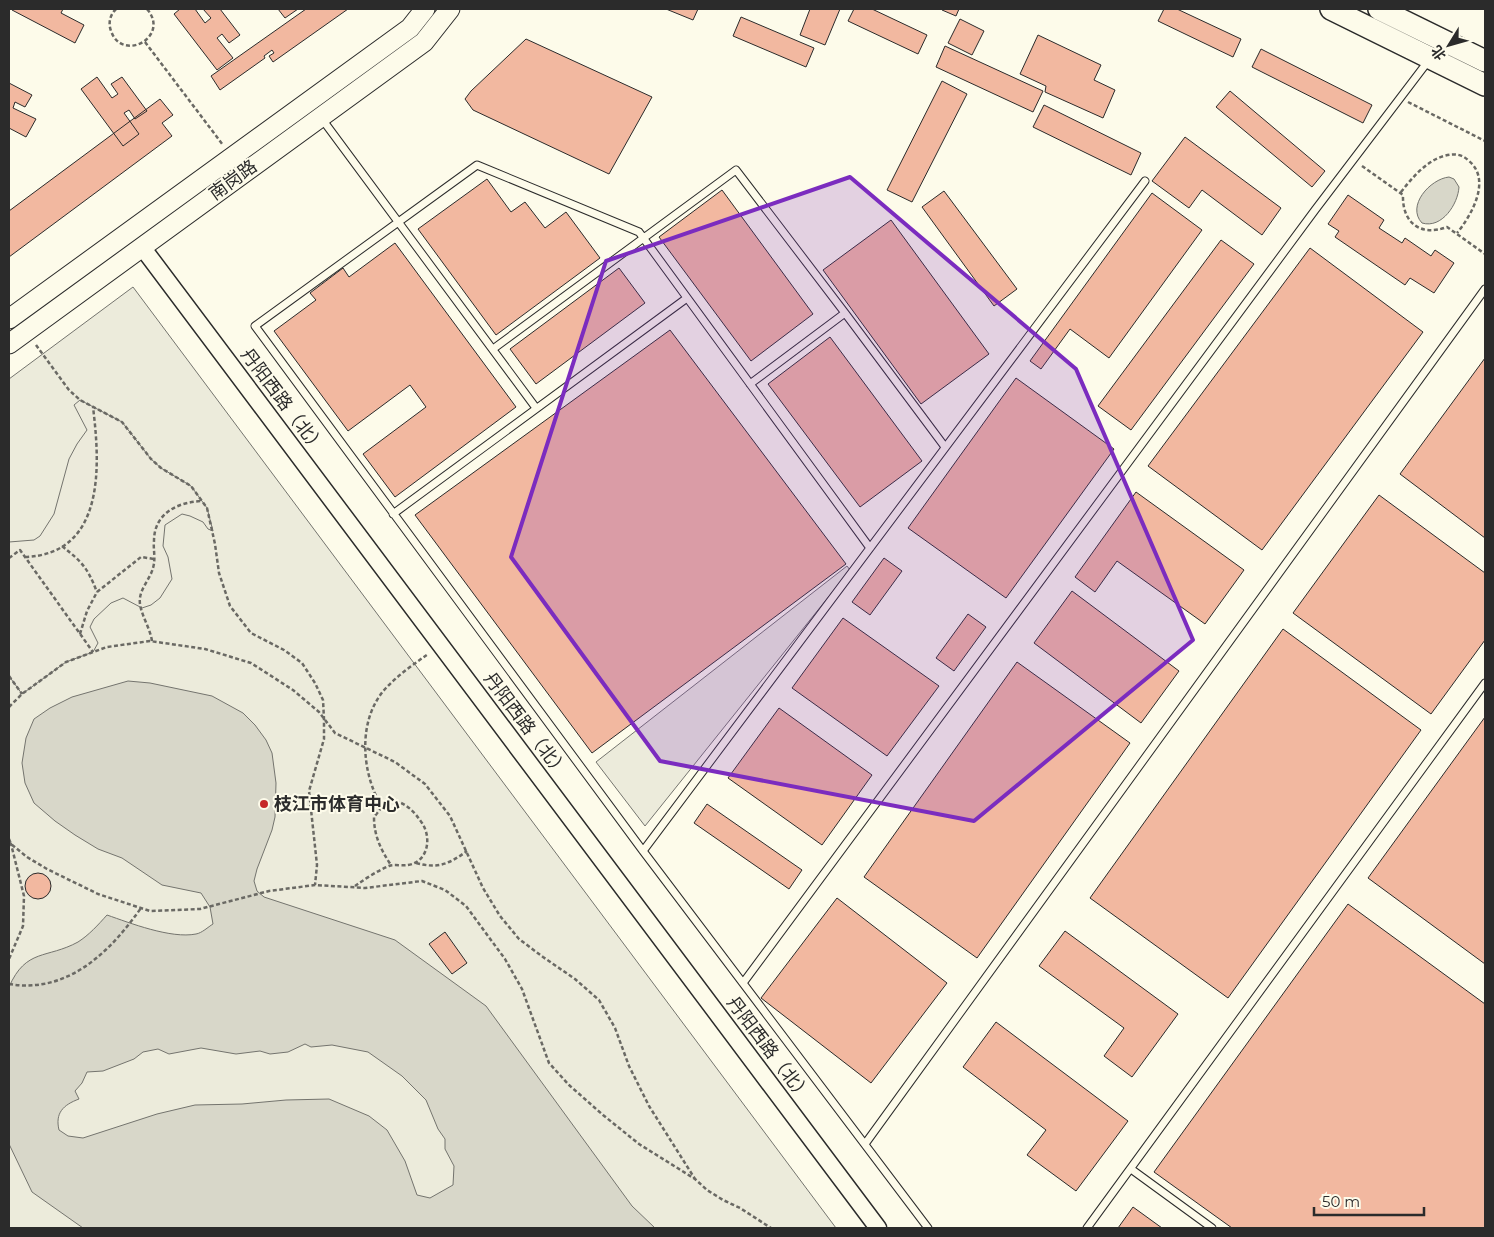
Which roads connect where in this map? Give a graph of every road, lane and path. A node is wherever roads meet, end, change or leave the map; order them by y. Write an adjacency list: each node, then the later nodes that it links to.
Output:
1 (116, 9): 7 (path)
2 (147, 9): 7 (path)
3 (424, 9): 12 (main road, 南岗路)
4 (450, 9): 13 (main road, 南岗路)
5 (1331, 9): 8 (main road)
6 (1379, 9): 9 (main road)
7 (145, 42): 15 (path)
8 (1431, 58): 10 (main road); 11 (lane)
9 (1485, 61)
10 (1485, 84)
11 (1400, 98): 14 (path); 16 (lane)
12 (309, 101): 13 (lane); 15 (main road, 南岗路)
13 (320, 117): 19 (lane); 22 (main road, 南岗路)
14 (1485, 141)
15 (232, 156): 27 (main road, 南岗路)
16 (1353, 160): 18 (path); 64 (lane)
17 (1145, 181): 34 (lane)
18 (1400, 192): 20 (path); 20 (path)
19 (399, 222): 21 (lane); 30 (lane); 36 (lane)
20 (1456, 233): 23 (path)
21 (643, 238): 25 (lane); 26 (lane); 30 (lane)
22 (142, 246): 28 (main road, 南岗路); 45 (street, 丹阳西路（北）)
23 (1485, 253)
24 (1485, 290): 66 (lane)
25 (687, 298): 31 (lane); 33 (lane)
26 (845, 313): 31 (lane); 34 (lane)
27 (9, 319)
28 (26, 331): 29 (main road, 南岗路); 32 (path)
29 (9, 344)
30 (493, 349): 33 (lane)
31 (750, 384): 38 (lane)
32 (93, 406): 35 (path); 37 (path)
33 (536, 408): 36 (lane)
34 (945, 447): 38 (lane)
35 (203, 502): 41 (path); 51 (path)
36 (393, 514): 57 (lane)
37 (62, 546): 39 (path); 42 (path)
38 (870, 548): 57 (lane)
39 (25, 557): 40 (path); 43 (path)
40 (9, 558)
41 (154, 559): 42 (path); 44 (path)
42 (97, 592): 43 (path)
43 (80, 634): 46 (path)
44 (152, 641): 46 (path); 51 (path)
45 (440, 644): 52 (path); 70 (street, 丹阳西路（北）)
46 (93, 652): 49 (path)
47 (9, 676): 49 (path)
48 (1485, 684): 67 (lane)
49 (22, 694): 50 (path)
50 (9, 707)
51 (324, 719): 52 (path); 60 (path)
52 (366, 749): 53 (path); 56 (path)
53 (382, 807): 58 (path); 59 (path)
54 (9, 839): 55 (path)
55 (10, 844): 62 (path); 63 (path)
56 (467, 851): 58 (path); 68 (path)
57 (642, 851): 64 (lane)
58 (416, 863): 59 (path)
59 (391, 865): 61 (path)
60 (316, 885): 61 (path); 62 (path)
61 (354, 887): 68 (path)
62 (141, 908): 65 (path)
63 (9, 959)
64 (743, 983): 66 (lane)
65 (9, 984)
66 (865, 1144): 71 (lane)
67 (1131, 1169): 72 (lane); 73 (lane)
68 (695, 1179): 69 (path)
69 (771, 1228)
70 (878, 1228)
71 (928, 1228)
72 (1087, 1228)
73 (1212, 1228)

